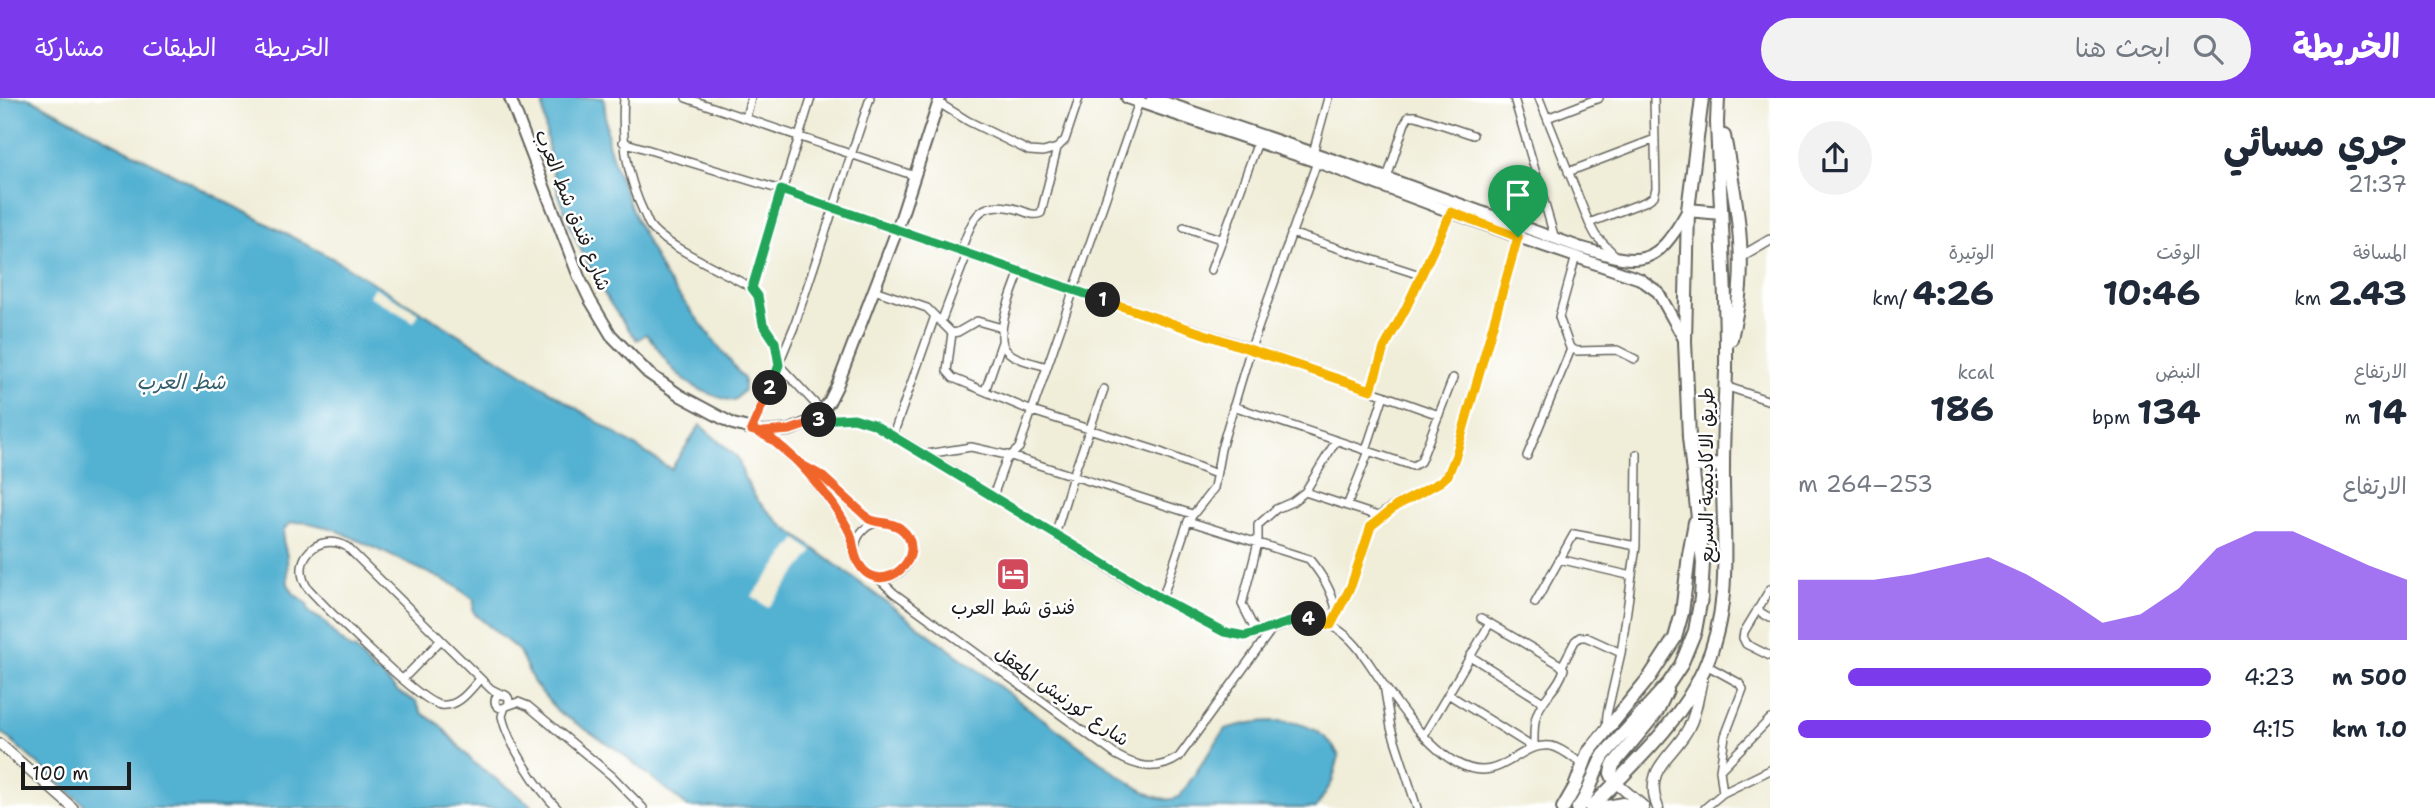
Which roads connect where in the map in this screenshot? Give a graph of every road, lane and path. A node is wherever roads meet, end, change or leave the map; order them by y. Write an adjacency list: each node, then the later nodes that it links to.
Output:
1 (510, 98): 80 (main road, شارع فندق شط العرب)
2 (624, 98): 24 (street)
3 (686, 98): 19 (street)
4 (751, 98): 19 (street)
5 (811, 98): 22 (street)
6 (870, 98): 27 (street)
7 (1079, 98): 26 (street)
8 (1127, 98): 18 (main road)
9 (1152, 98): 28 (main road)
10 (1328, 98): 28 (street)
11 (1514, 98): 42 (street)
12 (1539, 98): 20 (street)
13 (1599, 98): 20 (street)
14 (1654, 98): 23 (street)
15 (1702, 98): 34 (highway, طريق الاكاديمية السريع)
16 (1719, 98): 36 (highway, طريق الاكاديمية السريع); 48 (highway)
17 (940, 101): 26 (street); 30 (main road)
18 (1139, 102): 25 (main road); 54 (street)
19 (746, 117): 22 (street)
20 (1547, 118): 29 (street)
21 (1473, 135): 31 (street)
22 (799, 136): 27 (street); 32 (street)
23 (1655, 139): 29 (street); 37 (street)
24 (623, 142): 32 (street); 52 (street)
25 (1258, 142): 28 (main road); 43 (street)
26 (1057, 148): 45 (street)
27 (851, 155): 30 (street); 33 (street)
28 (1315, 157): 31 (main road); 35 (main road); 40 (street)
29 (1568, 172): 37 (street)
30 (915, 176): 39 (main road)
31 (1387, 178): 42 (main road)
32 (781, 190): 33 (street); 52 (street)
33 (833, 208): 39 (street); 65 (street)
34 (1688, 210): 36 (highway); 47 (main road); 60 (highway, طريق الاكاديمية السريع)
35 (1451, 212): 41 (main road); 51 (street)
36 (1721, 213): 64 (highway, طريق الاكاديمية السريع)
37 (1589, 223): 47 (street)
38 (1184, 227): 43 (street)
39 (897, 230): 45 (street); 53 (main road)
40 (1291, 233): 51 (street); 61 (street)
41 (1518, 237): 46 (main road); 97 (street)
42 (1555, 239): 47 (main road)
43 (1223, 240): 49 (street)
44 (1770, 240): 48 (street)
45 (963, 253): 50 (street); 56 (street)
46 (1576, 256): 60 (main road); 62 (street)
47 (1616, 257)
48 (1741, 257): 64 (highway)
49 (1211, 270)
50 (1020, 271): 54 (street); 57 (street)
51 (1420, 275): 70 (street)
52 (752, 288): 65 (street)
53 (874, 290): 55 (street); 75 (main road)
54 (1074, 290): 61 (street); 66 (street)
55 (935, 316): 56 (street); 81 (street)
56 (942, 322): 58 (street)
57 (1002, 328): 58 (street); 59 (street)
58 (952, 333): 71 (street)
59 (1003, 341): 66 (street); 71 (street)
60 (1685, 341): 90 (highway, طريق الاكاديمية السريع)
61 (1251, 348): 70 (street); 74 (street)
62 (1571, 349): 63 (street); 87 (street)
63 (1635, 359)
64 (1726, 364): 68 (highway, طريق الاكاديمية السريع)
65 (779, 365): 75 (street); 80 (street)
66 (1047, 367): 76 (street)
67 (1453, 378): 77 (street)
68 (1725, 386): 73 (street); 88 (highway, طريق الاكاديمية السريع)
69 (1104, 388): 79 (street)
70 (1371, 390): 72 (street)
71 (985, 391): 76 (street)
72 (1384, 395): 77 (street); 83 (street)
73 (1770, 401)
74 (1233, 406): 82 (street); 91 (street)
75 (822, 411): 78 (main road)
76 (1032, 411): 79 (street); 86 (street)
77 (1439, 415): 83 (street)
78 (814, 420): 80 (main road); 81 (street)
79 (1090, 429): 91 (street); 92 (street)
80 (757, 431): 89 (street)
81 (893, 435): 84 (street)
82 (1336, 441): 83 (street); 93 (street)
83 (1367, 451): 95 (street)
84 (926, 454): 86 (street); 94 (street)
85 (1637, 454): 102 (street)
86 (1011, 456): 92 (street); 94 (street)
87 (1527, 456)
88 (1723, 464): 90 (highway); 123 (highway, طريق الاكاديمية السريع)
89 (802, 465): 99 (street); 103 (street)
90 (1692, 466): 96 (highway, طريق الاكاديمية السريع)
91 (1216, 474): 98 (street)
92 (1073, 476): 98 (street); 100 (street)
93 (1305, 492): 95 (street); 101 (street)
94 (993, 496): 100 (street)
95 (1347, 506): 97 (street)
96 (1698, 515): 126 (highway, طريق الاكاديمية السريع); 135 (highway)
97 (1381, 517): 111 (street)
98 (1190, 518): 101 (street); 108 (street)
99 (877, 523): 103 (street); 106 (street)
100 (1055, 535): 108 (street)
101 (1258, 543): 111 (street); 117 (street)
102 (1636, 546): 104 (street); 105 (street)
103 (855, 550): 106 (street)
104 (1559, 559): 105 (street); 109 (street)
105 (1632, 576): 119 (street)
106 (877, 577): 116 (street, شارع كورنيش المعقل)
107 (1770, 589): 110 (street)
108 (1162, 599): 117 (street)
109 (1535, 603)
110 (1758, 610): 113 (street); 121 (street)
111 (1337, 613): 115 (street)
112 (1481, 618): 114 (street)
113 (1770, 618)
114 (1490, 623): 120 (street); 122 (street)
115 (1331, 625): 116 (street); 127 (street)
116 (1272, 629): 117 (street)
117 (1257, 634)
118 (441, 640): 124 (street); 124 (street); 125 (street)
119 (1621, 653): 122 (street); 135 (street)
120 (1470, 656): 129 (street); 132 (street)
121 (1770, 656)
122 (1562, 666): 132 (street)
123 (1705, 667): 140 (street); 142 (highway, طريق الاكاديمية السريع); 153 (main road)
124 (403, 679): 125 (street)
125 (480, 679): 128 (street)
126 (1669, 683): 142 (highway); 149 (highway, طريق الاكاديمية السريع)
127 (1384, 685): 136 (street); 147 (street)
128 (491, 689): 130 (street); 133 (street)
129 (1448, 694): 136 (street); 138 (street)
130 (505, 695): 131 (street); 133 (street); 133 (street)
131 (521, 702): 133 (street); 146 (street)
132 (1543, 702): 138 (street)
133 (501, 706): 145 (street)
134 (1770, 719): 140 (street)
135 (1606, 732): 139 (highway)
136 (1424, 735): 138 (street)
137 (0, 744): 144 (street)
138 (1534, 748): 139 (street)
139 (1582, 764): 148 (highway)
140 (1720, 770): 143 (street)
141 (1770, 770): 143 (street)
142 (1615, 782): 150 (highway, طريق الاكاديمية السريع); 152 (main road)
143 (1723, 793): 154 (street)
144 (73, 808)
145 (556, 808)
146 (643, 808)
147 (1417, 808)
148 (1563, 808)
149 (1578, 808)
150 (1591, 808)
151 (1602, 808): 152 (highway)
152 (1643, 808)
153 (1658, 808)
154 (1705, 808)

